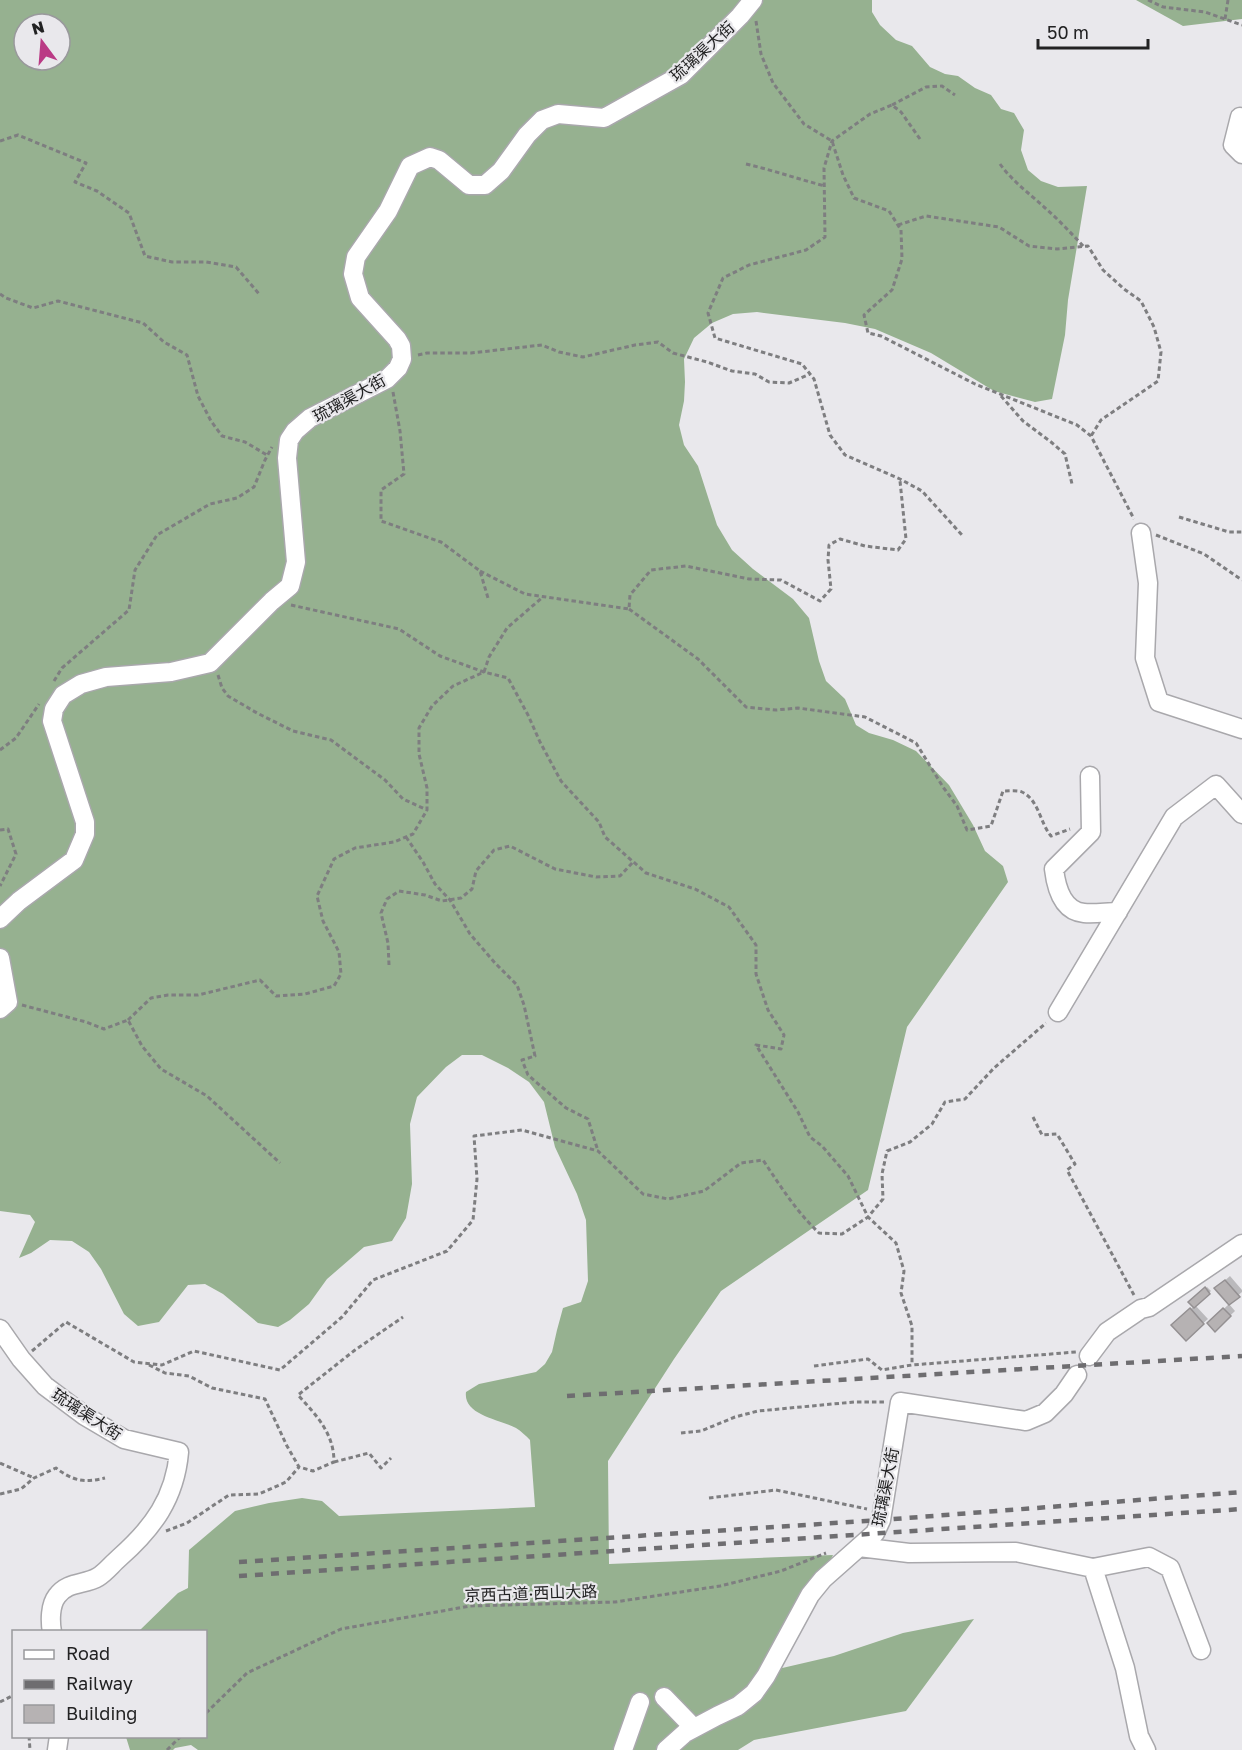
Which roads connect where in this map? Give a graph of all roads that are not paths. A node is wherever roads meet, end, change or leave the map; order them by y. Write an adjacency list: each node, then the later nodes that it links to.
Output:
1 (752, 1): 9 (street, 琉璃渠大街)
2 (1240, 117): 3 (street)
3 (1242, 154)
4 (1141, 533): 5 (street)
5 (1242, 729)
6 (1090, 777): 8 (street)
7 (1242, 814): 8 (street)
8 (1118, 912): 12 (street)
9 (0, 919)
10 (0, 958): 11 (street)
11 (4, 1006)
12 (1058, 1012)
13 (1240, 1249): 15 (street)
14 (0, 1329): 19 (street, 琉璃渠大街)
15 (1091, 1354)
16 (1077, 1375): 17 (street, 琉璃渠大街)
17 (859, 1547): 18 (street); 23 (street, 琉璃渠大街)
18 (1093, 1568): 20 (street); 26 (street)
19 (52, 1630)
20 (1201, 1650)
21 (664, 1697): 23 (street)
22 (639, 1701): 24 (street)
23 (694, 1728): 25 (street, 琉璃渠大街)
24 (623, 1750)
25 (666, 1750)
26 (1146, 1750)

